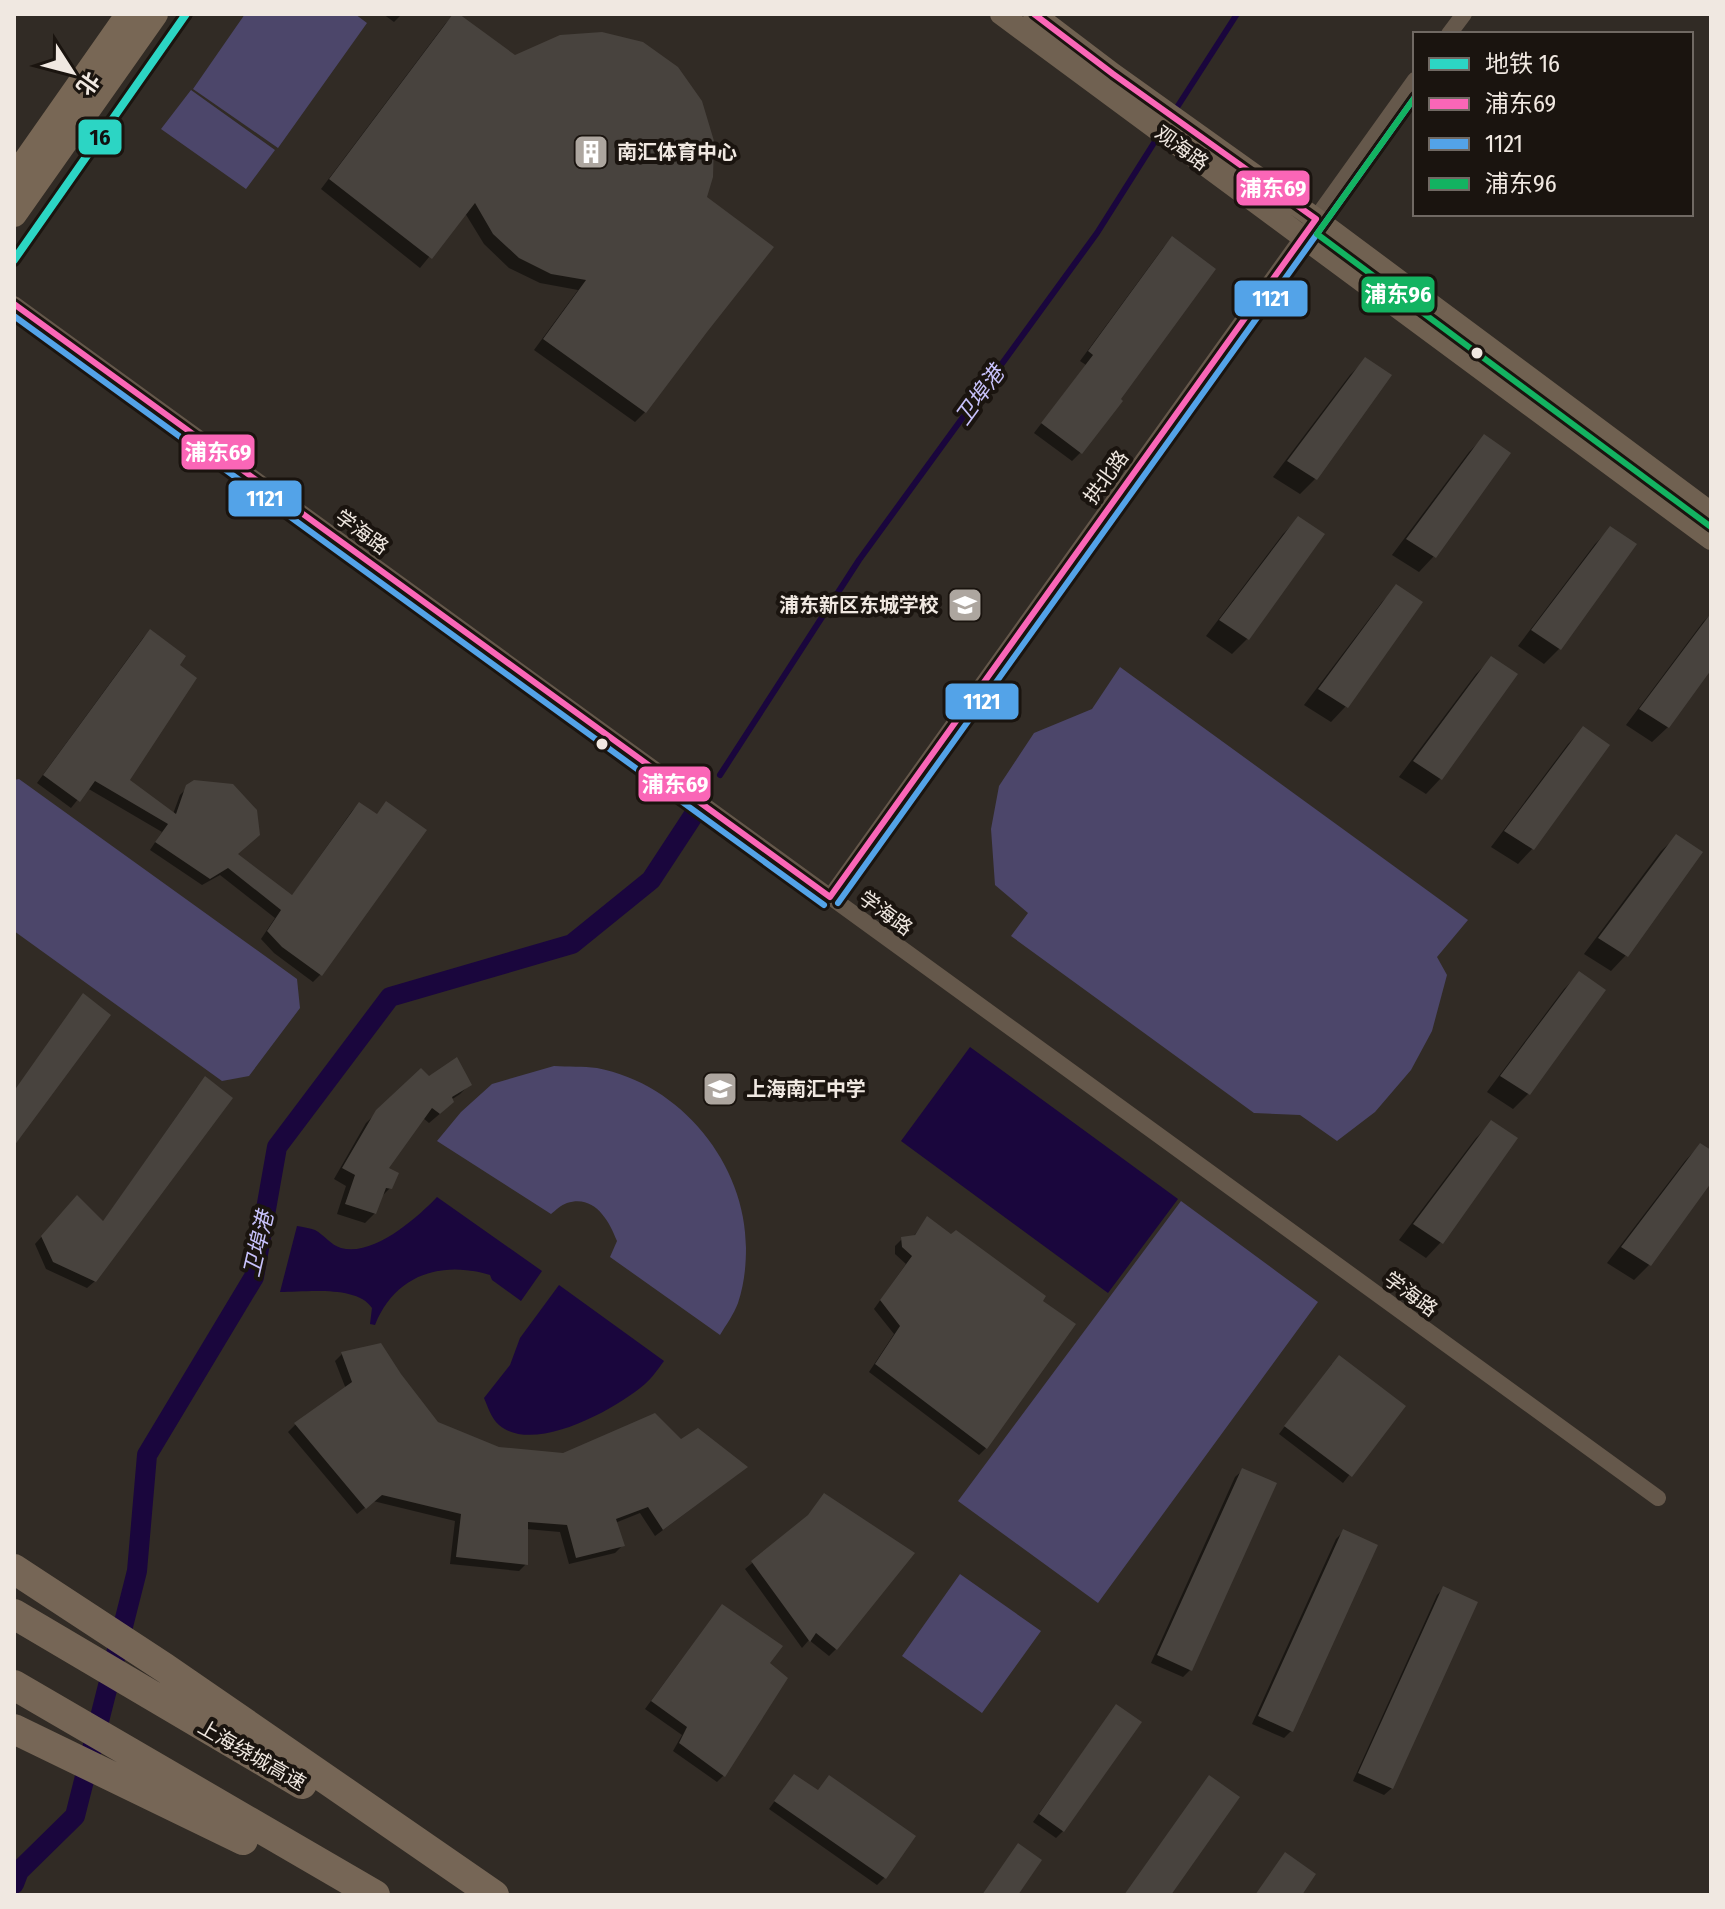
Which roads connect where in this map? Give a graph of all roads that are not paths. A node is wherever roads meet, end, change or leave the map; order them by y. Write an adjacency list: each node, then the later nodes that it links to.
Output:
1 (129, 14): 9 (main road)
2 (155, 14): 10 (main road)
3 (1001, 14): 8 (main road, 观海路)
4 (1034, 14): 8 (main road, 观海路)
5 (1464, 14): 6 (street)
6 (1450, 32)
7 (1413, 83): 11 (street, 拱北路)
8 (1140, 105): 11 (main road, 观海路)
9 (14, 178)
10 (14, 214)
11 (1310, 228): 13 (main road, 观海路); 14 (main road, 观海路); 15 (street, 拱北路)
12 (14, 304): 15 (street, 学海路)
13 (1711, 513)
14 (1711, 539)
15 (830, 897): 16 (street, 学海路)
16 (1658, 1498)
17 (14, 1569): 24 (highway)
18 (14, 1614): 24 (highway, 上海绕城高速)
19 (14, 1685): 21 (highway)
20 (14, 1729): 21 (highway)
21 (126, 1767): 22 (highway); 23 (highway)
22 (355, 1895)
23 (375, 1895)
24 (492, 1895)

